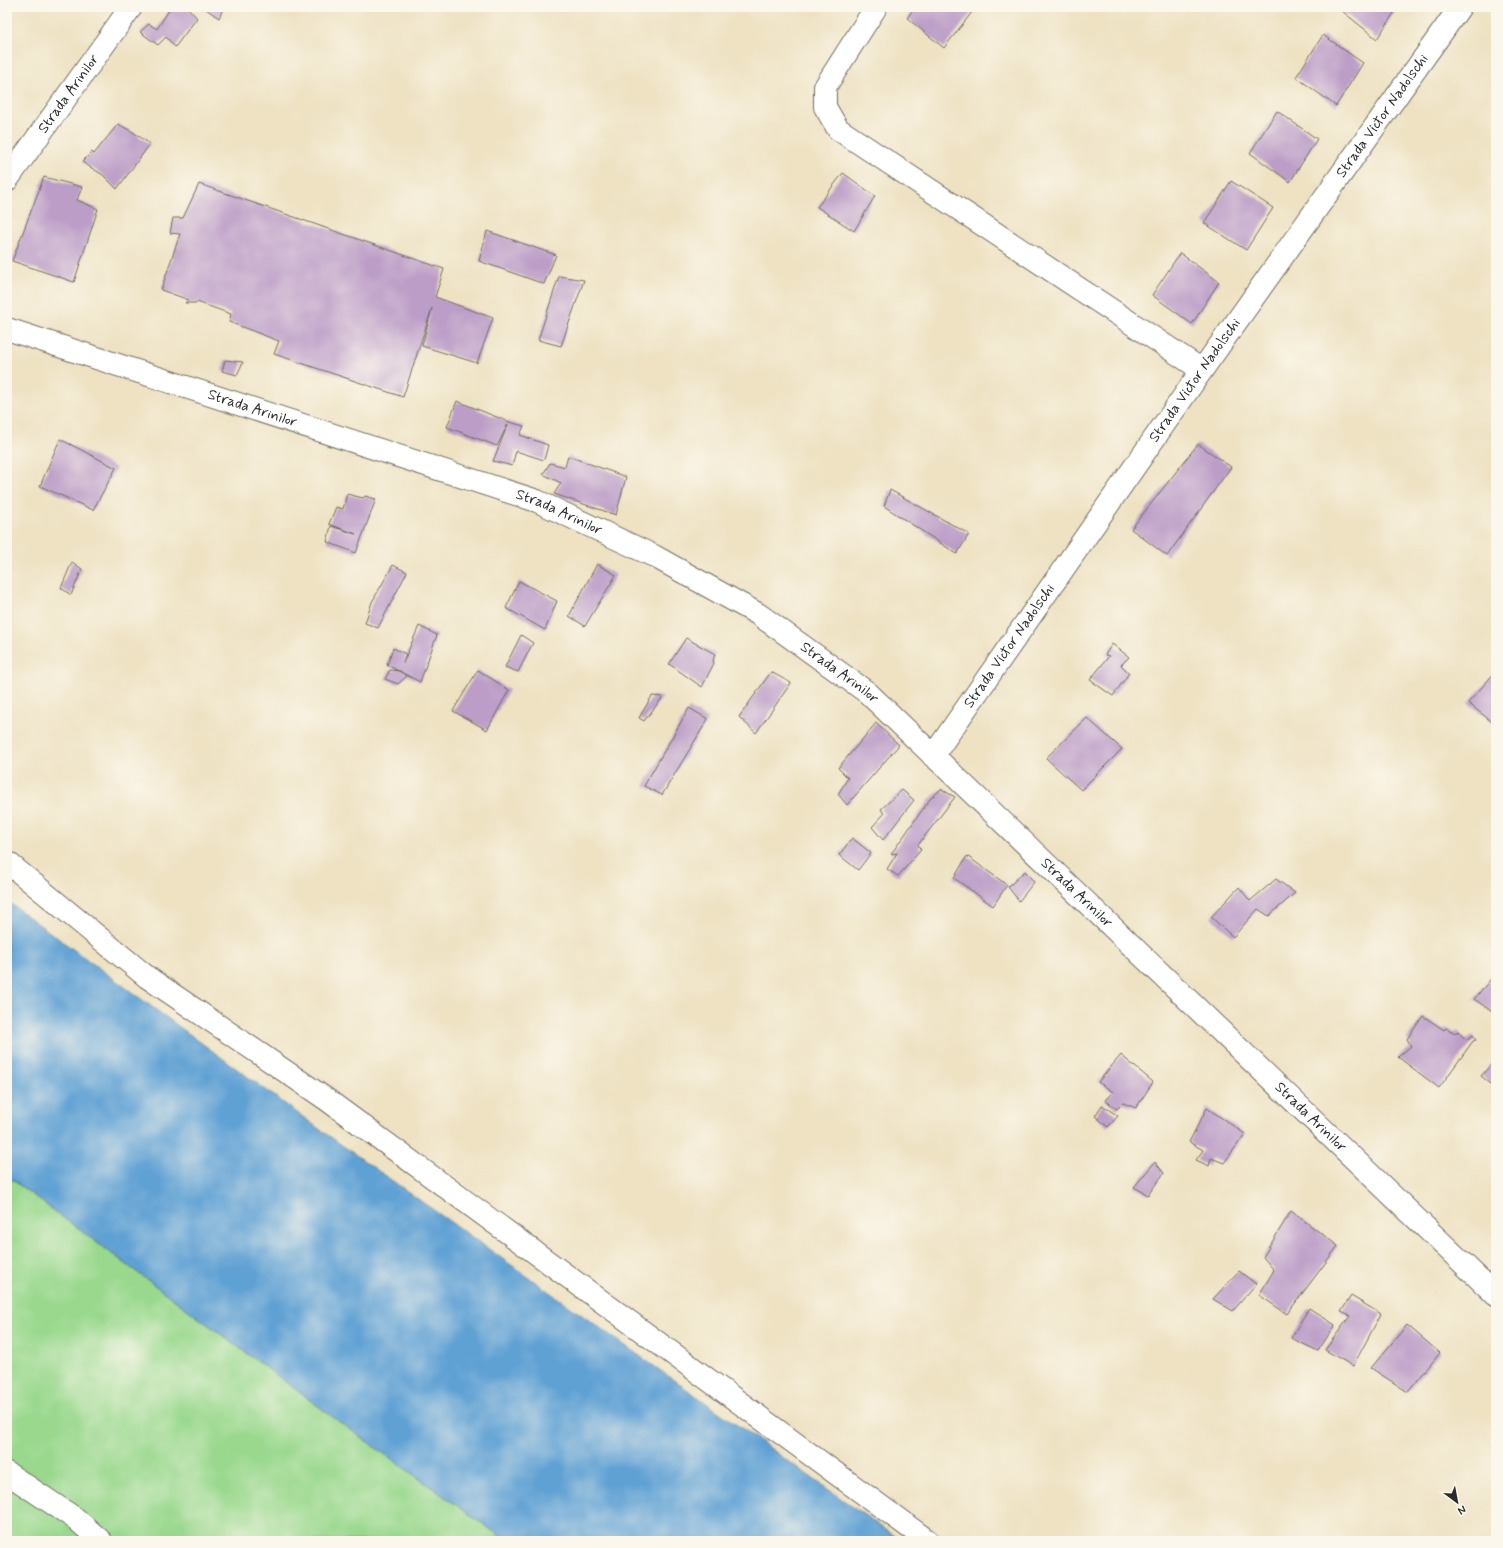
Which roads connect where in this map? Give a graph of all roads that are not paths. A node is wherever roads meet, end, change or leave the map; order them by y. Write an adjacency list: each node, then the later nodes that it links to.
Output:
1 (131, 7): 4 (street, Strada Arinilor)
2 (876, 7): 6 (street)
3 (1460, 7): 6 (street, Strada Victor Nadolschi)
4 (7, 180)
5 (7, 329): 7 (street, Strada Arinilor)
6 (1202, 370): 7 (street, Strada Victor Nadolschi)
7 (933, 756): 9 (street, Strada Arinilor)
8 (7, 862): 12 (street)
9 (1496, 1295)
10 (7, 1473): 11 (street)
11 (101, 1541)
12 (928, 1541)

